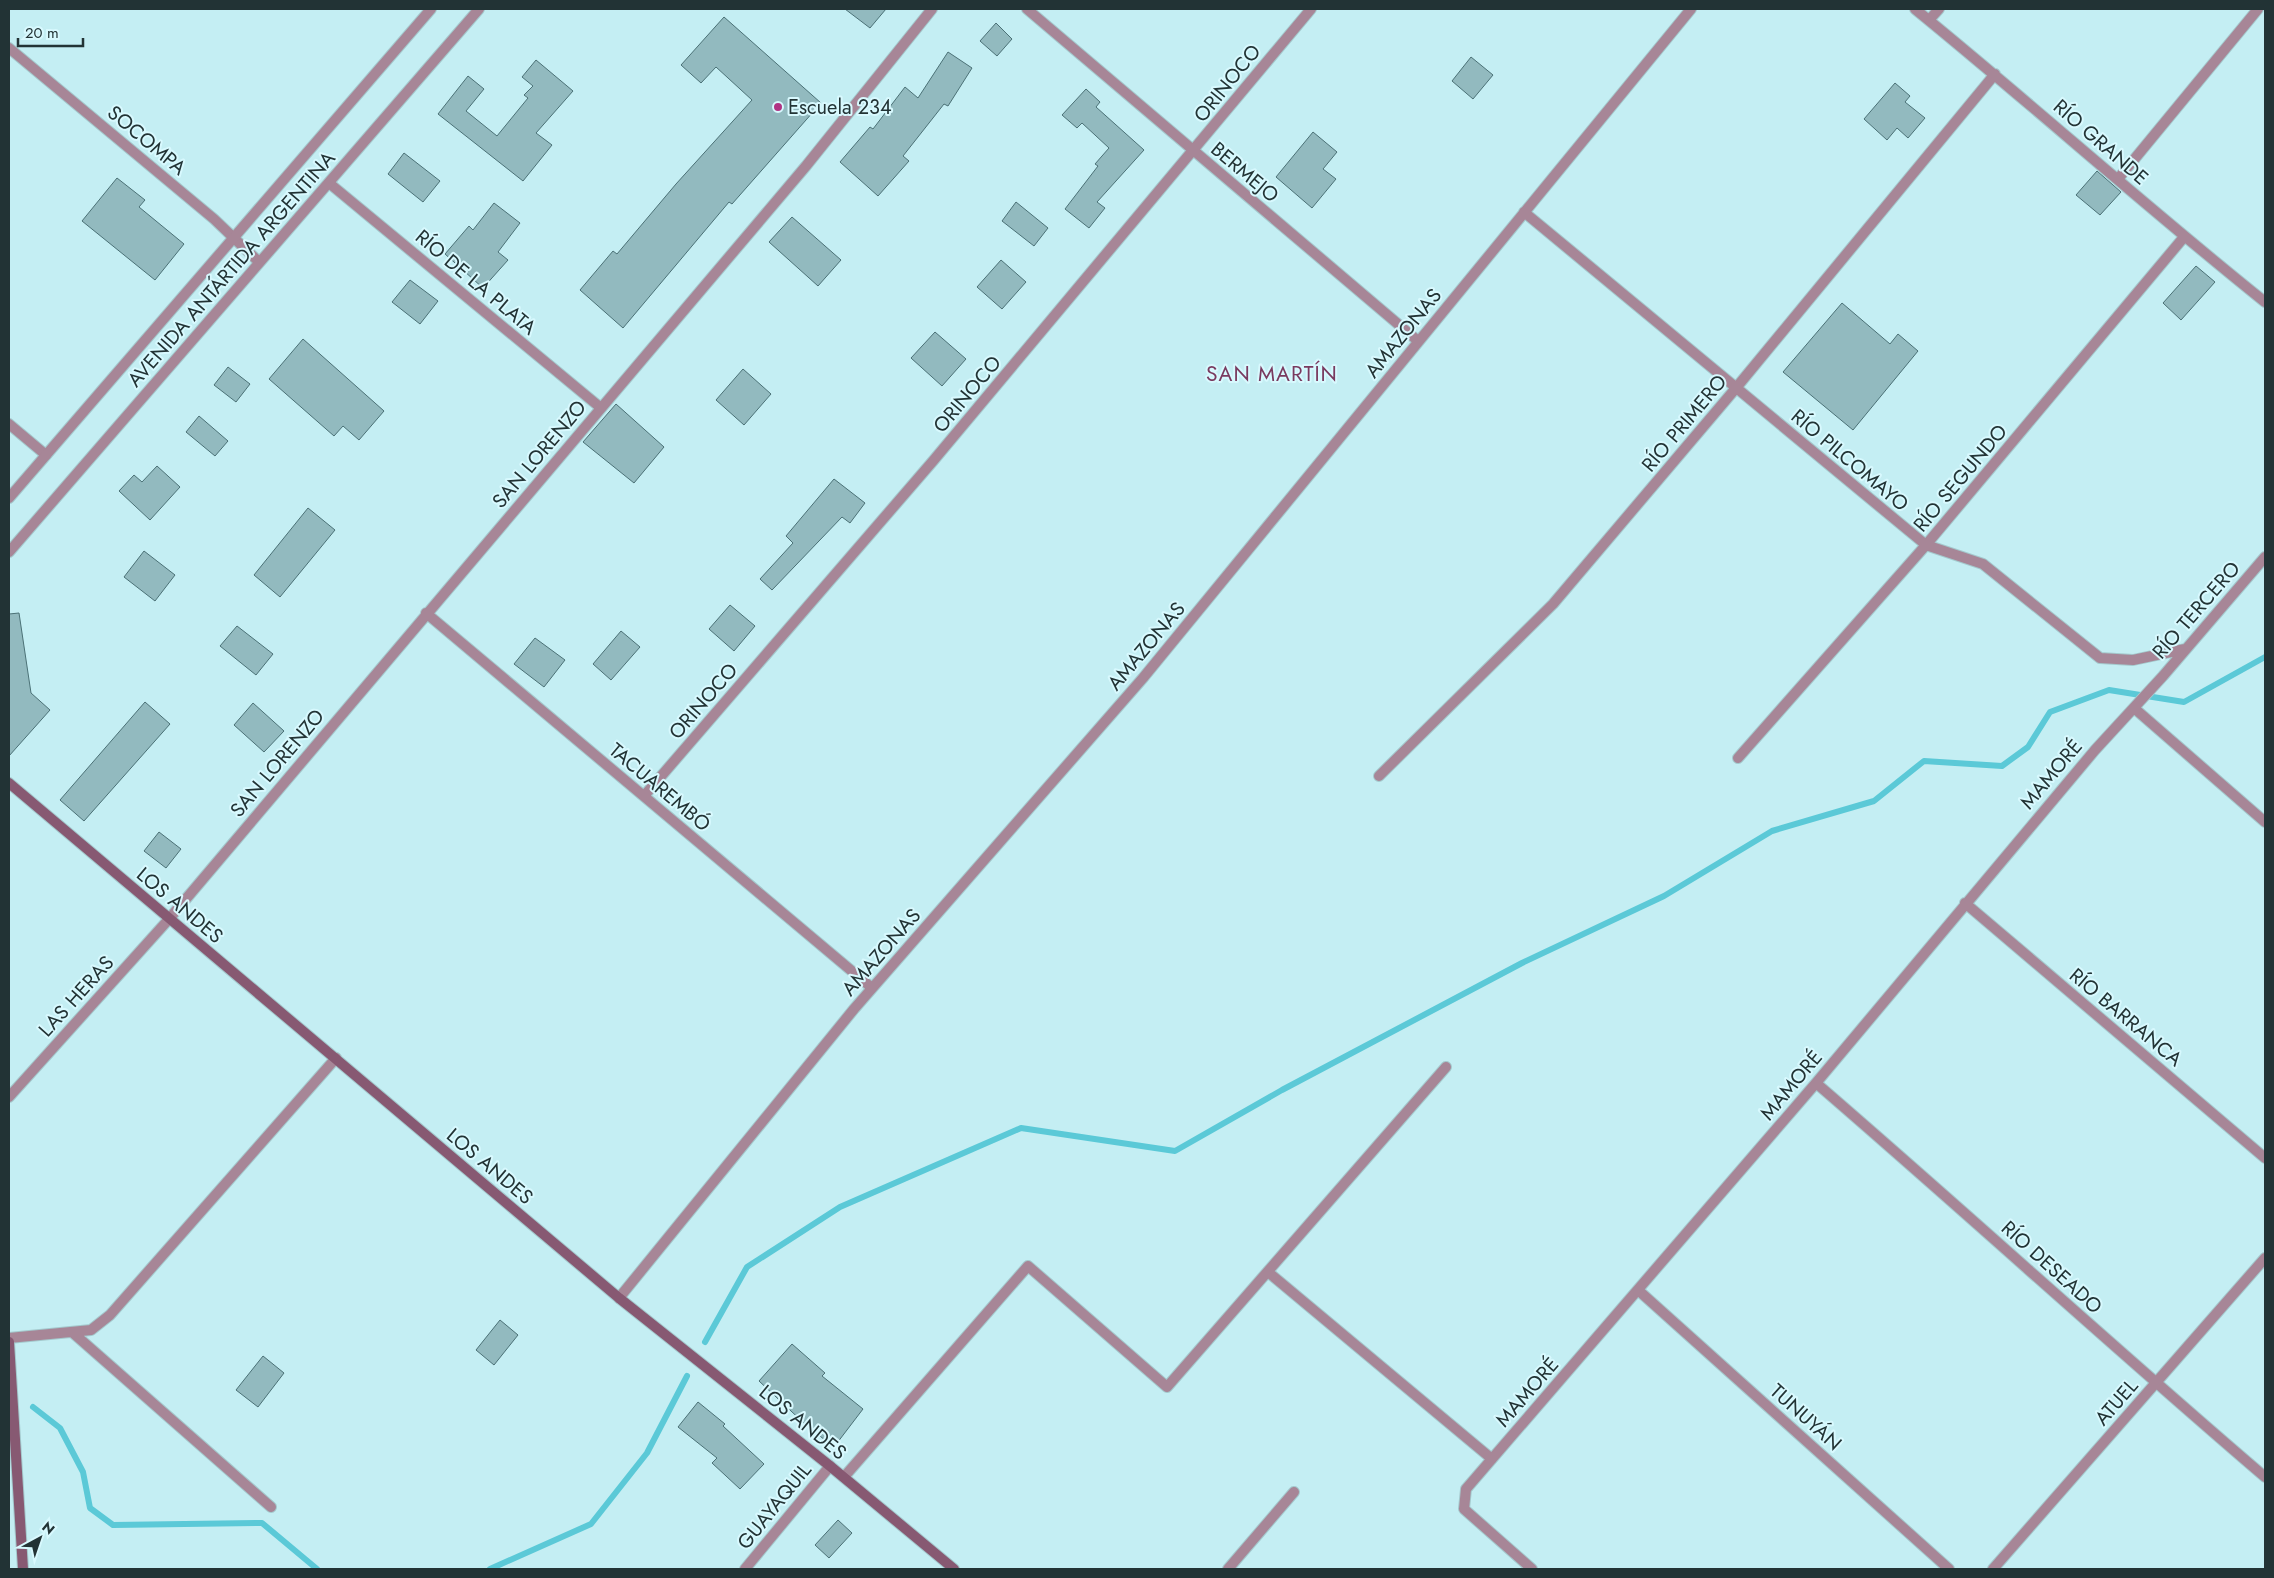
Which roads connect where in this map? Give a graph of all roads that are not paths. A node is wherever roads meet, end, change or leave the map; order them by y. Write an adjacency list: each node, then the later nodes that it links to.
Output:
1 (431, 9): 18 (street, AVENIDA ANTÁRTIDA ARGENTINA)
2 (479, 9): 15 (street, AVENIDA ANTÁRTIDA ARGENTINA)
3 (932, 9): 23 (street, SAN LORENZO)
4 (1027, 9): 13 (street, BERMEJO)
5 (1311, 9): 13 (street, ORINOCO)
6 (1691, 9): 16 (street, AMAZONAS)
7 (1915, 9): 10 (street, RÍO GRANDE)
8 (1939, 9): 10 (street)
9 (2258, 9): 14 (street)
10 (1929, 20): 12 (street, RÍO GRANDE)
11 (9, 48): 18 (street, SOCOMPA)
12 (1995, 74): 14 (street, RÍO GRANDE); 22 (street, RÍO PRIMERO)
13 (1194, 151): 21 (street, BERMEJO); 37 (street, ORINOCO)
14 (2118, 180): 17 (street, RÍO GRANDE)
15 (329, 183): 19 (street, AVENIDA ANTÁRTIDA ARGENTINA); 23 (street, RÍO DE LA PLATA)
16 (1524, 212): 21 (street, AMAZONAS); 22 (street, RÍO PILCOMAYO)
17 (2184, 237): 20 (street, RÍO GRANDE); 27 (street, RÍO SEGUNDO)
18 (234, 238): 19 (street, SOCOMPA); 25 (street, AVENIDA ANTÁRTIDA ARGENTINA)
19 (259, 262): 28 (street, AVENIDA ANTÁRTIDA ARGENTINA)
20 (2265, 302)
21 (1418, 341): 41 (street, AMAZONAS)
22 (1736, 388): 27 (street, RÍO PILCOMAYO); 35 (street, RÍO PRIMERO)
23 (601, 408): 30 (street, SAN LORENZO)
24 (9, 424): 25 (street)
25 (46, 455): 26 (street, AVENIDA ANTÁRTIDA ARGENTINA)
26 (9, 498)
27 (1926, 545): 31 (street, RÍO PILCOMAYO); 34 (street, RÍO SEGUNDO)
28 (9, 552)
29 (2265, 557): 31 (street, RÍO TERCERO)
30 (426, 613): 37 (street, TACUAREMBÓ); 40 (street, SAN LORENZO)
31 (2185, 649): 32 (street, RÍO TERCERO)
32 (2153, 686): 33 (street, MAMORÉ)
33 (2134, 708): 38 (street); 39 (street, MAMORÉ)
34 (1738, 758)
35 (1378, 776)
36 (9, 783): 40 (main road, LOS ANDES)
37 (644, 796): 41 (street, TACUAREMBÓ)
38 (2265, 822)
39 (1965, 903): 44 (street, MAMORÉ); 46 (street, RÍO BARRANCA)
40 (169, 919): 42 (main road, LOS ANDES); 45 (street, LAS HERAS)
41 (872, 988): 50 (street, AMAZONAS)
42 (336, 1058): 50 (main road, LOS ANDES); 51 (street)
43 (1446, 1067): 48 (street)
44 (1816, 1083): 49 (street, MAMORÉ); 54 (street, RÍO DESEADO)
45 (9, 1097)
46 (2265, 1158)
47 (2265, 1258): 54 (street, ATUEL)
48 (1268, 1272): 55 (street); 57 (street)
49 (1638, 1290): 55 (street, MAMORÉ); 66 (street, TUNUYÁN)
50 (619, 1298): 56 (main road, LOS ANDES)
51 (72, 1332): 52 (street); 60 (street)
52 (9, 1338)
53 (9, 1342): 61 (main road)
54 (2156, 1384): 58 (street, RÍO DESEADO); 67 (street, ATUEL)
55 (1492, 1459): 65 (street, MAMORÉ)
56 (830, 1466): 57 (main road, LOS ANDES); 62 (street, GUAYAQUIL)
57 (844, 1477): 63 (main road, LOS ANDES)
58 (2265, 1477)
59 (1294, 1492): 64 (street)
60 (271, 1507)
61 (24, 1569)
62 (745, 1569)
63 (954, 1569)
64 (1228, 1569)
65 (1532, 1569)
66 (1949, 1569)
67 (1993, 1569)

